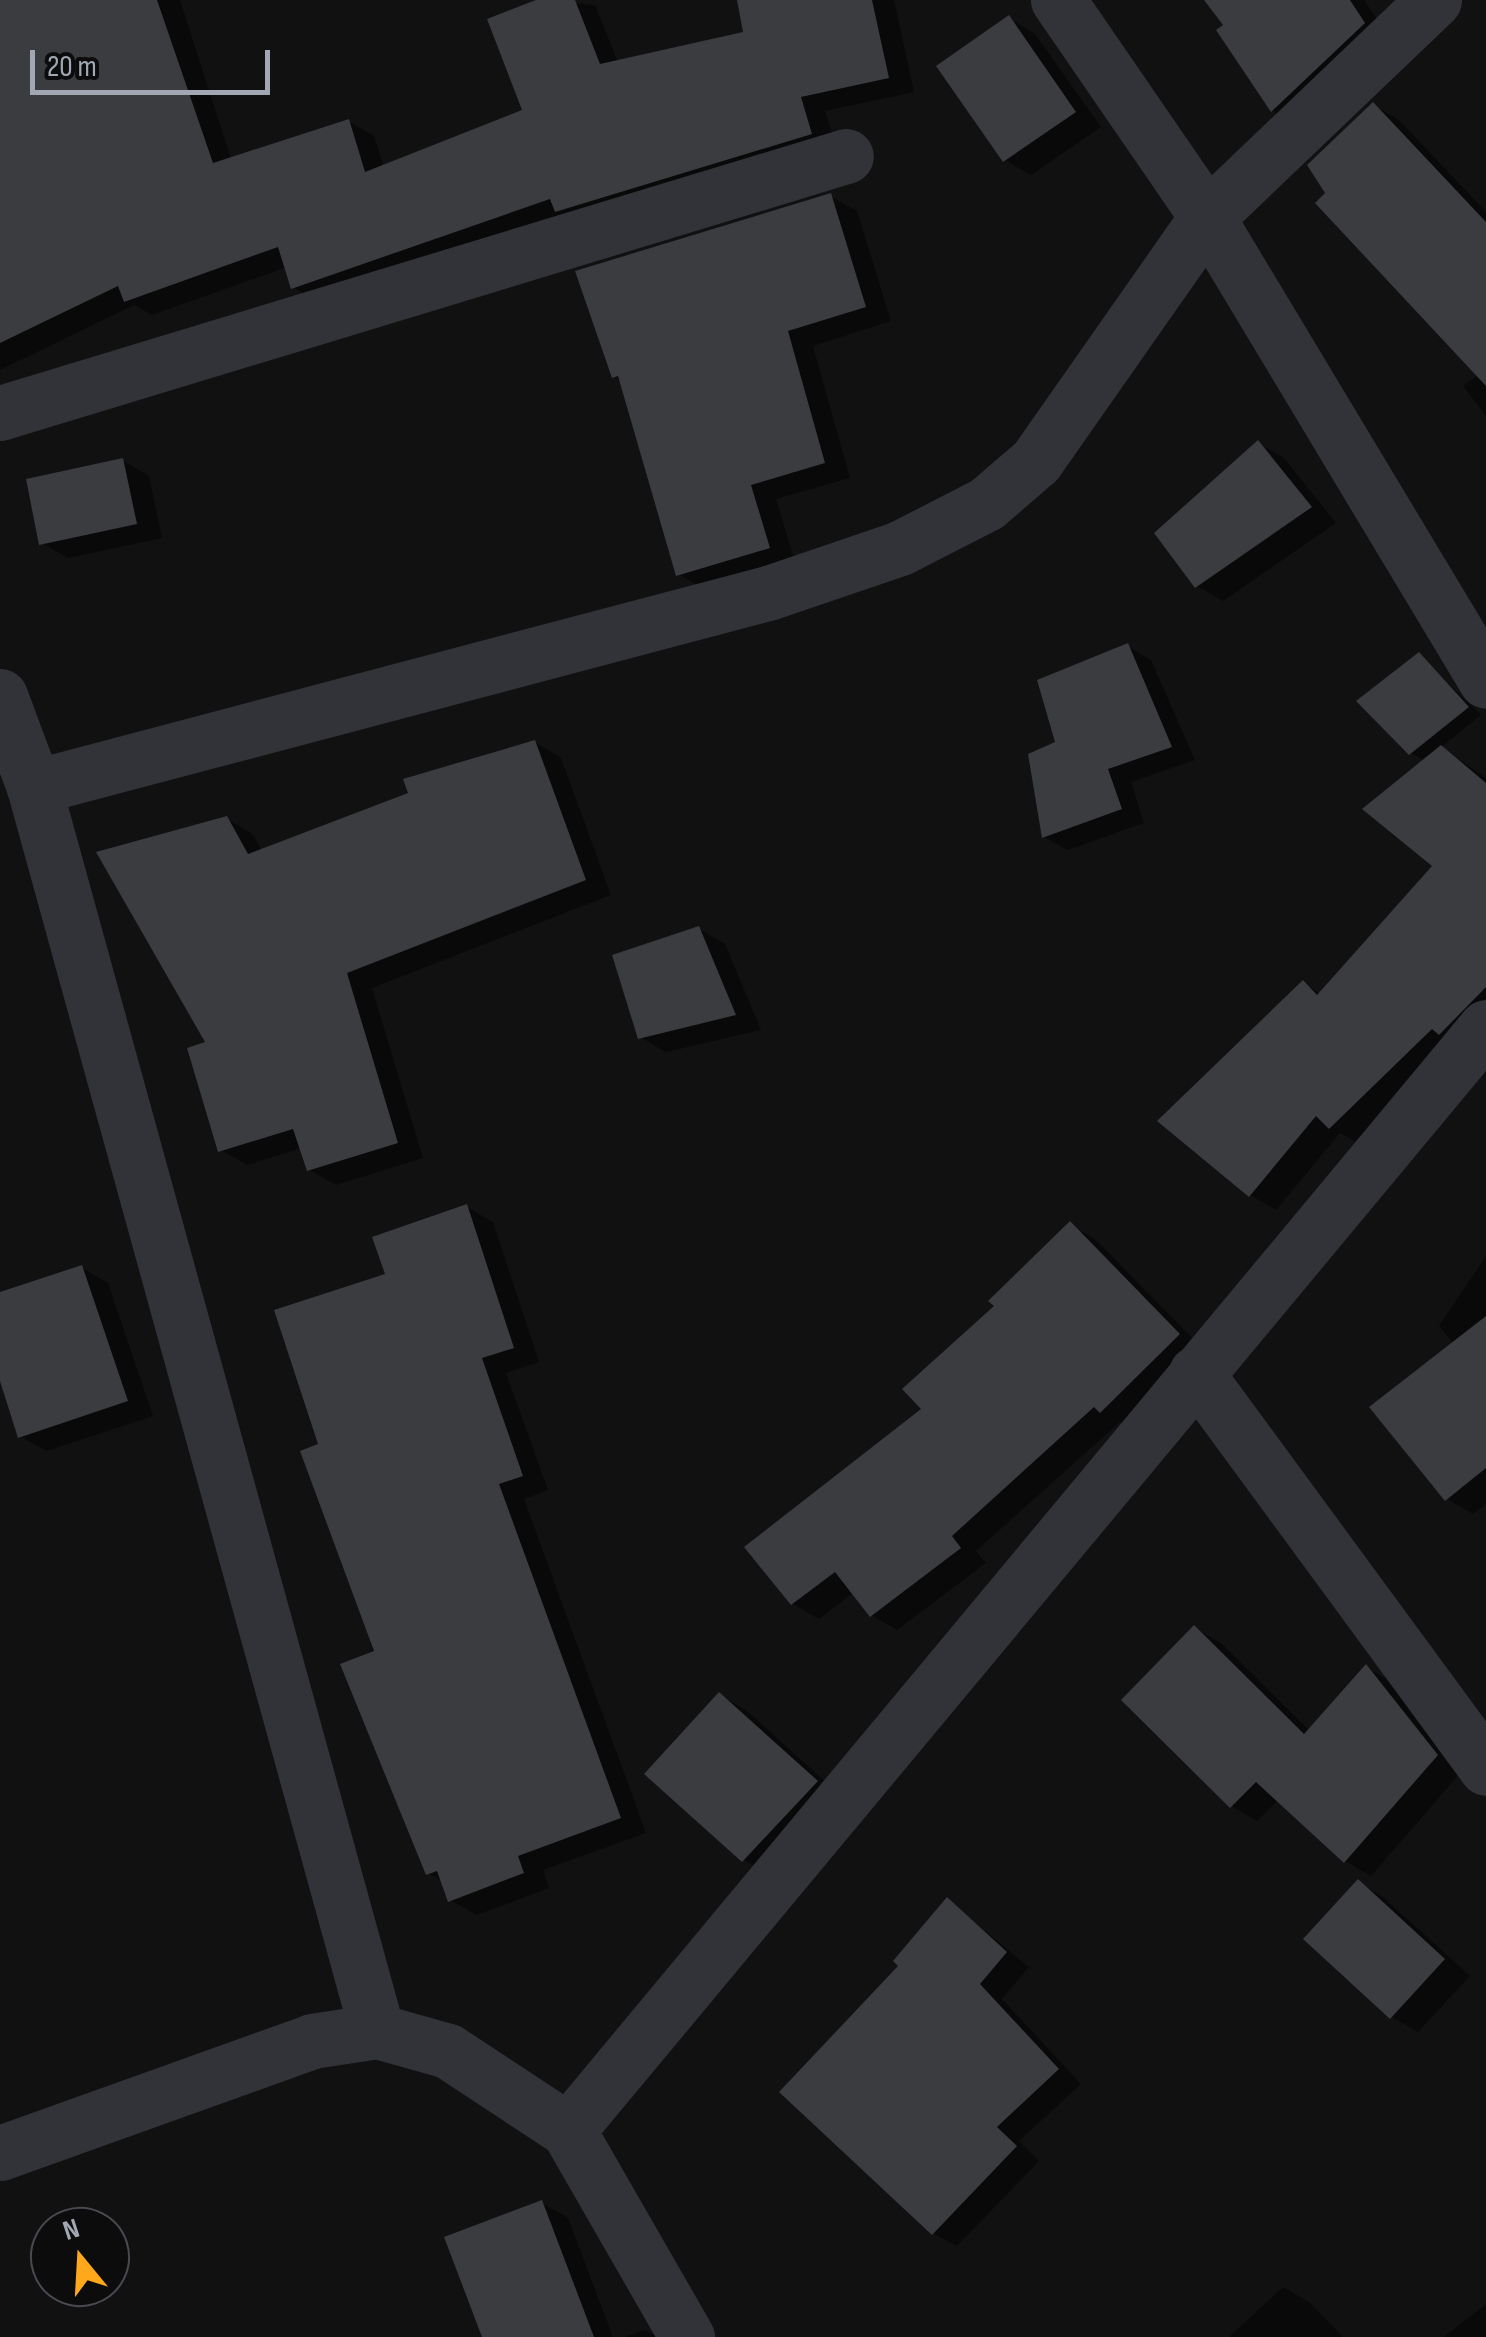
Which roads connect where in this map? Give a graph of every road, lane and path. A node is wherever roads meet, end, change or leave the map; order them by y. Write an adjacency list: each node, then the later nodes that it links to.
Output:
1 (1058, 0): 4 (street)
2 (1434, 0): 4 (street)
3 (846, 156): 5 (street)
4 (1207, 217): 6 (street); 8 (street)
5 (0, 413)
6 (1486, 681)
7 (0, 696): 8 (street)
8 (34, 787): 12 (street)
9 (1486, 1027): 10 (street)
10 (1196, 1372): 11 (street); 13 (street)
11 (1486, 1768)
12 (377, 2031): 13 (street); 14 (street)
13 (568, 2130): 15 (street)
14 (0, 2153)
15 (688, 2337)

